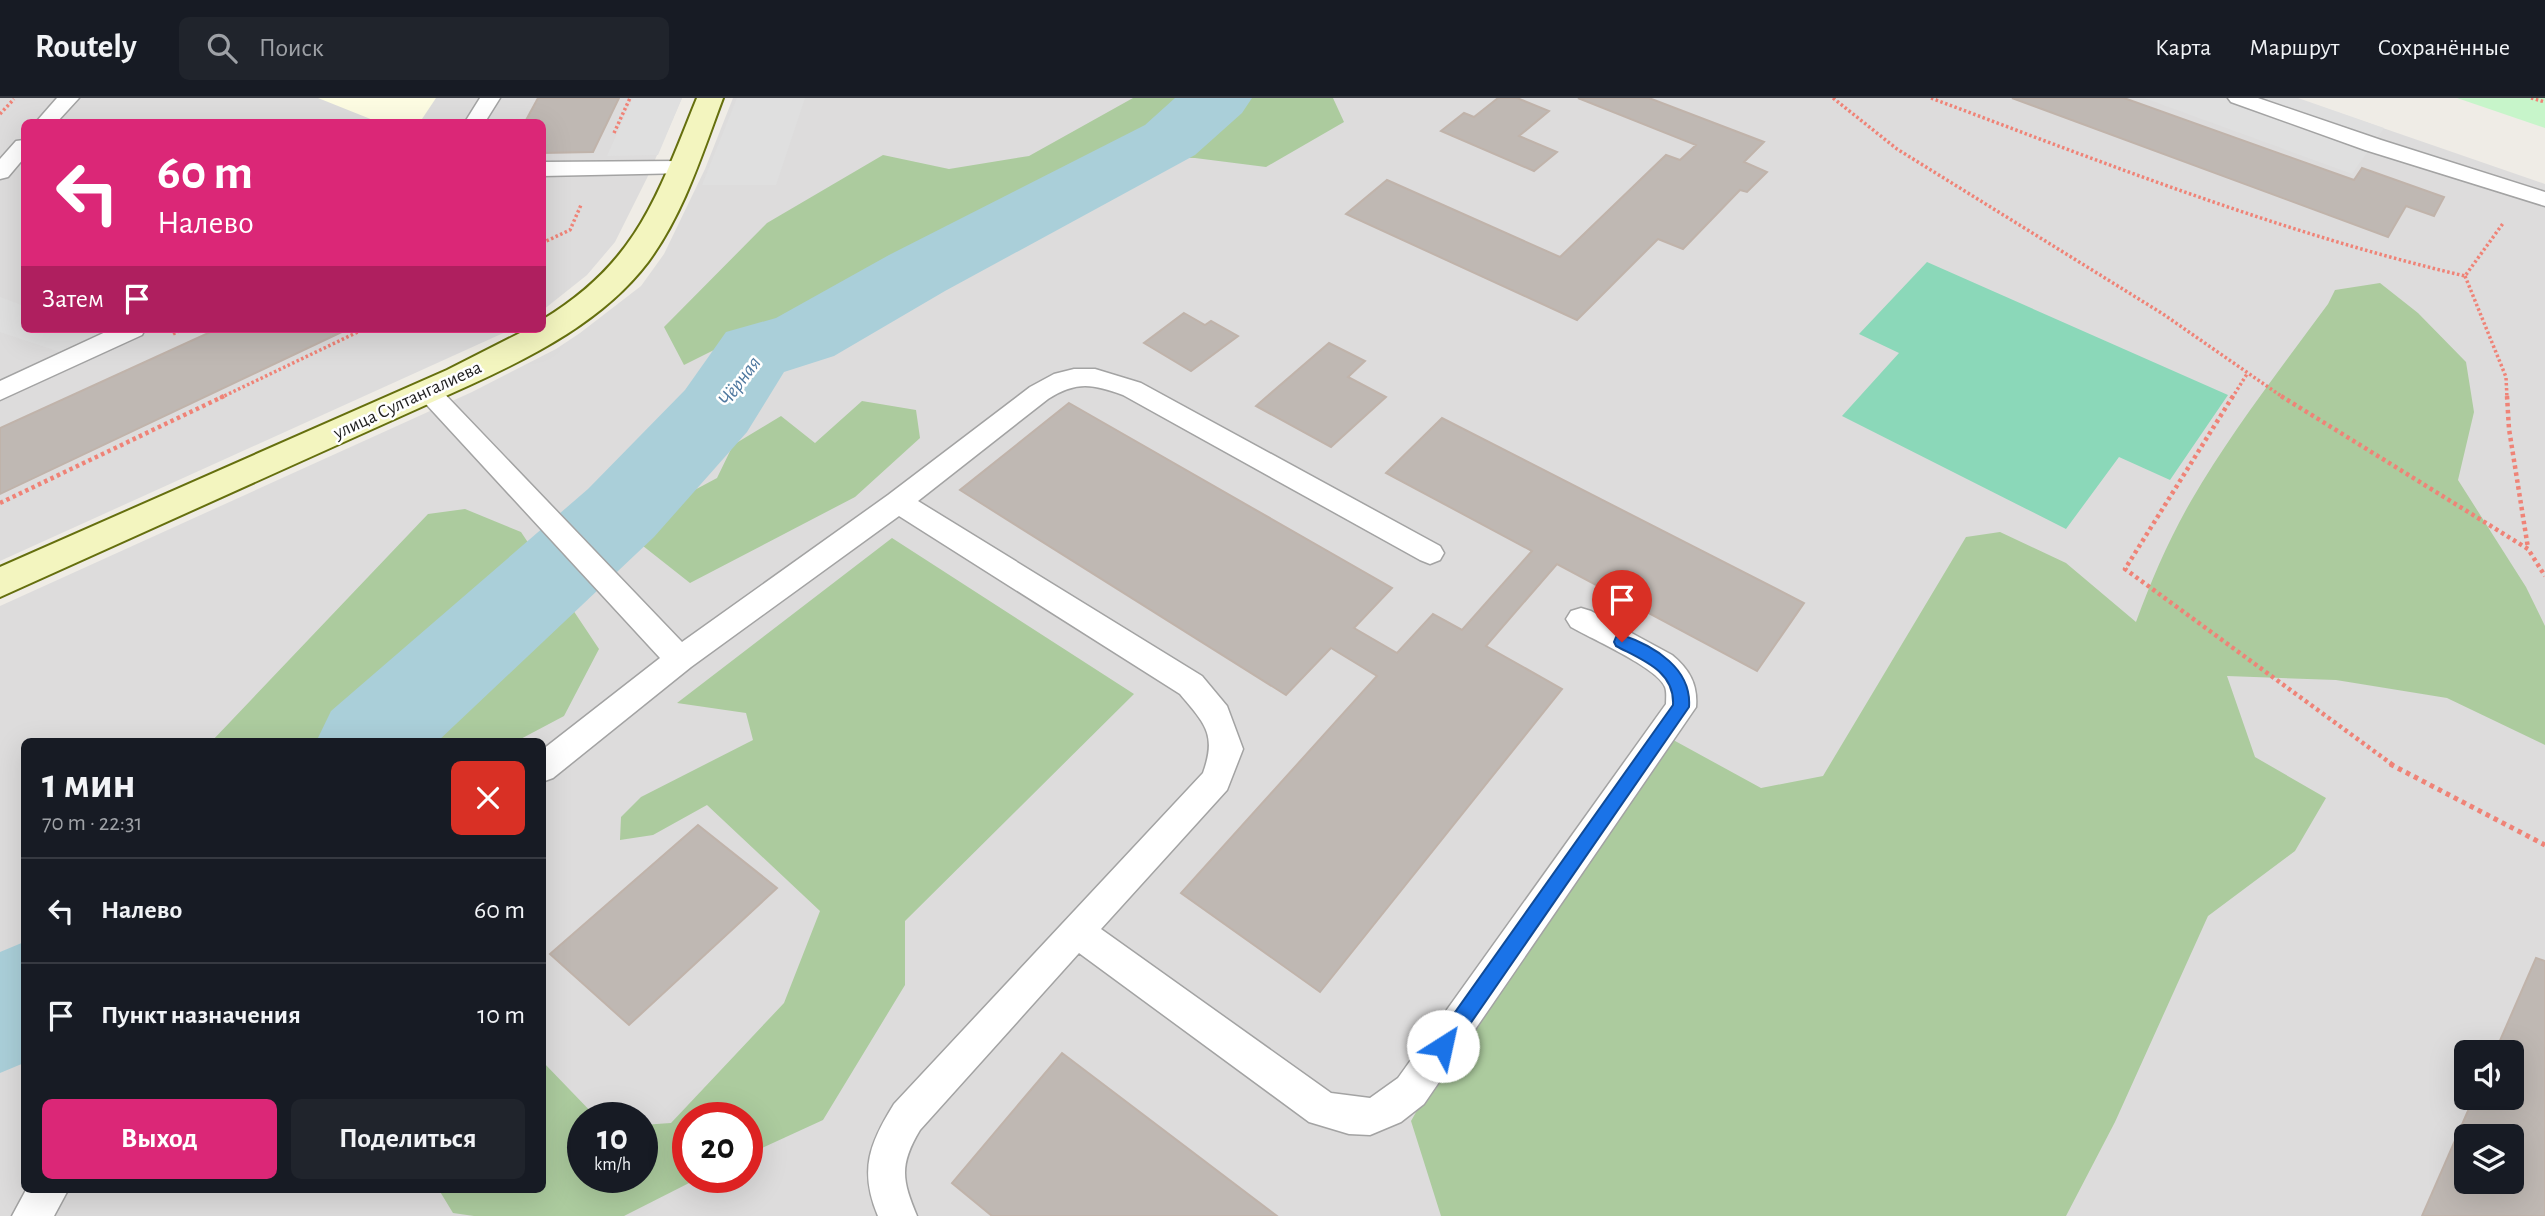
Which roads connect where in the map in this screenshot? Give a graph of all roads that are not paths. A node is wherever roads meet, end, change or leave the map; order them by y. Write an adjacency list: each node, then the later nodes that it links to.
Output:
1 (69, 98): 5 (lane)
2 (489, 98): 6 (lane)
3 (710, 98): 9 (street, улица Султангалиева)
4 (2238, 98): 11 (lane)
5 (49, 119)
6 (477, 119)
7 (21, 149): 10 (lane)
8 (546, 169): 9 (lane)
9 (681, 169): 12 (street, улица Султангалиева)
10 (0, 172)
11 (2535, 196)
12 (546, 330)
13 (123, 333): 15 (lane)
14 (541, 333): 16 (street, улица Султангалиева)
15 (0, 391)
16 (427, 391): 19 (street, улица Султангалиева); 21 (lane)
17 (898, 502): 18 (lane); 21 (lane); 23 (lane)
18 (1430, 553)
19 (0, 583)
20 (1581, 619): 23 (lane)
21 (680, 659): 22 (lane)
22 (546, 766)
23 (1077, 932): 26 (lane)
24 (47, 1193): 25 (lane)
25 (30, 1216)
26 (898, 1216)

